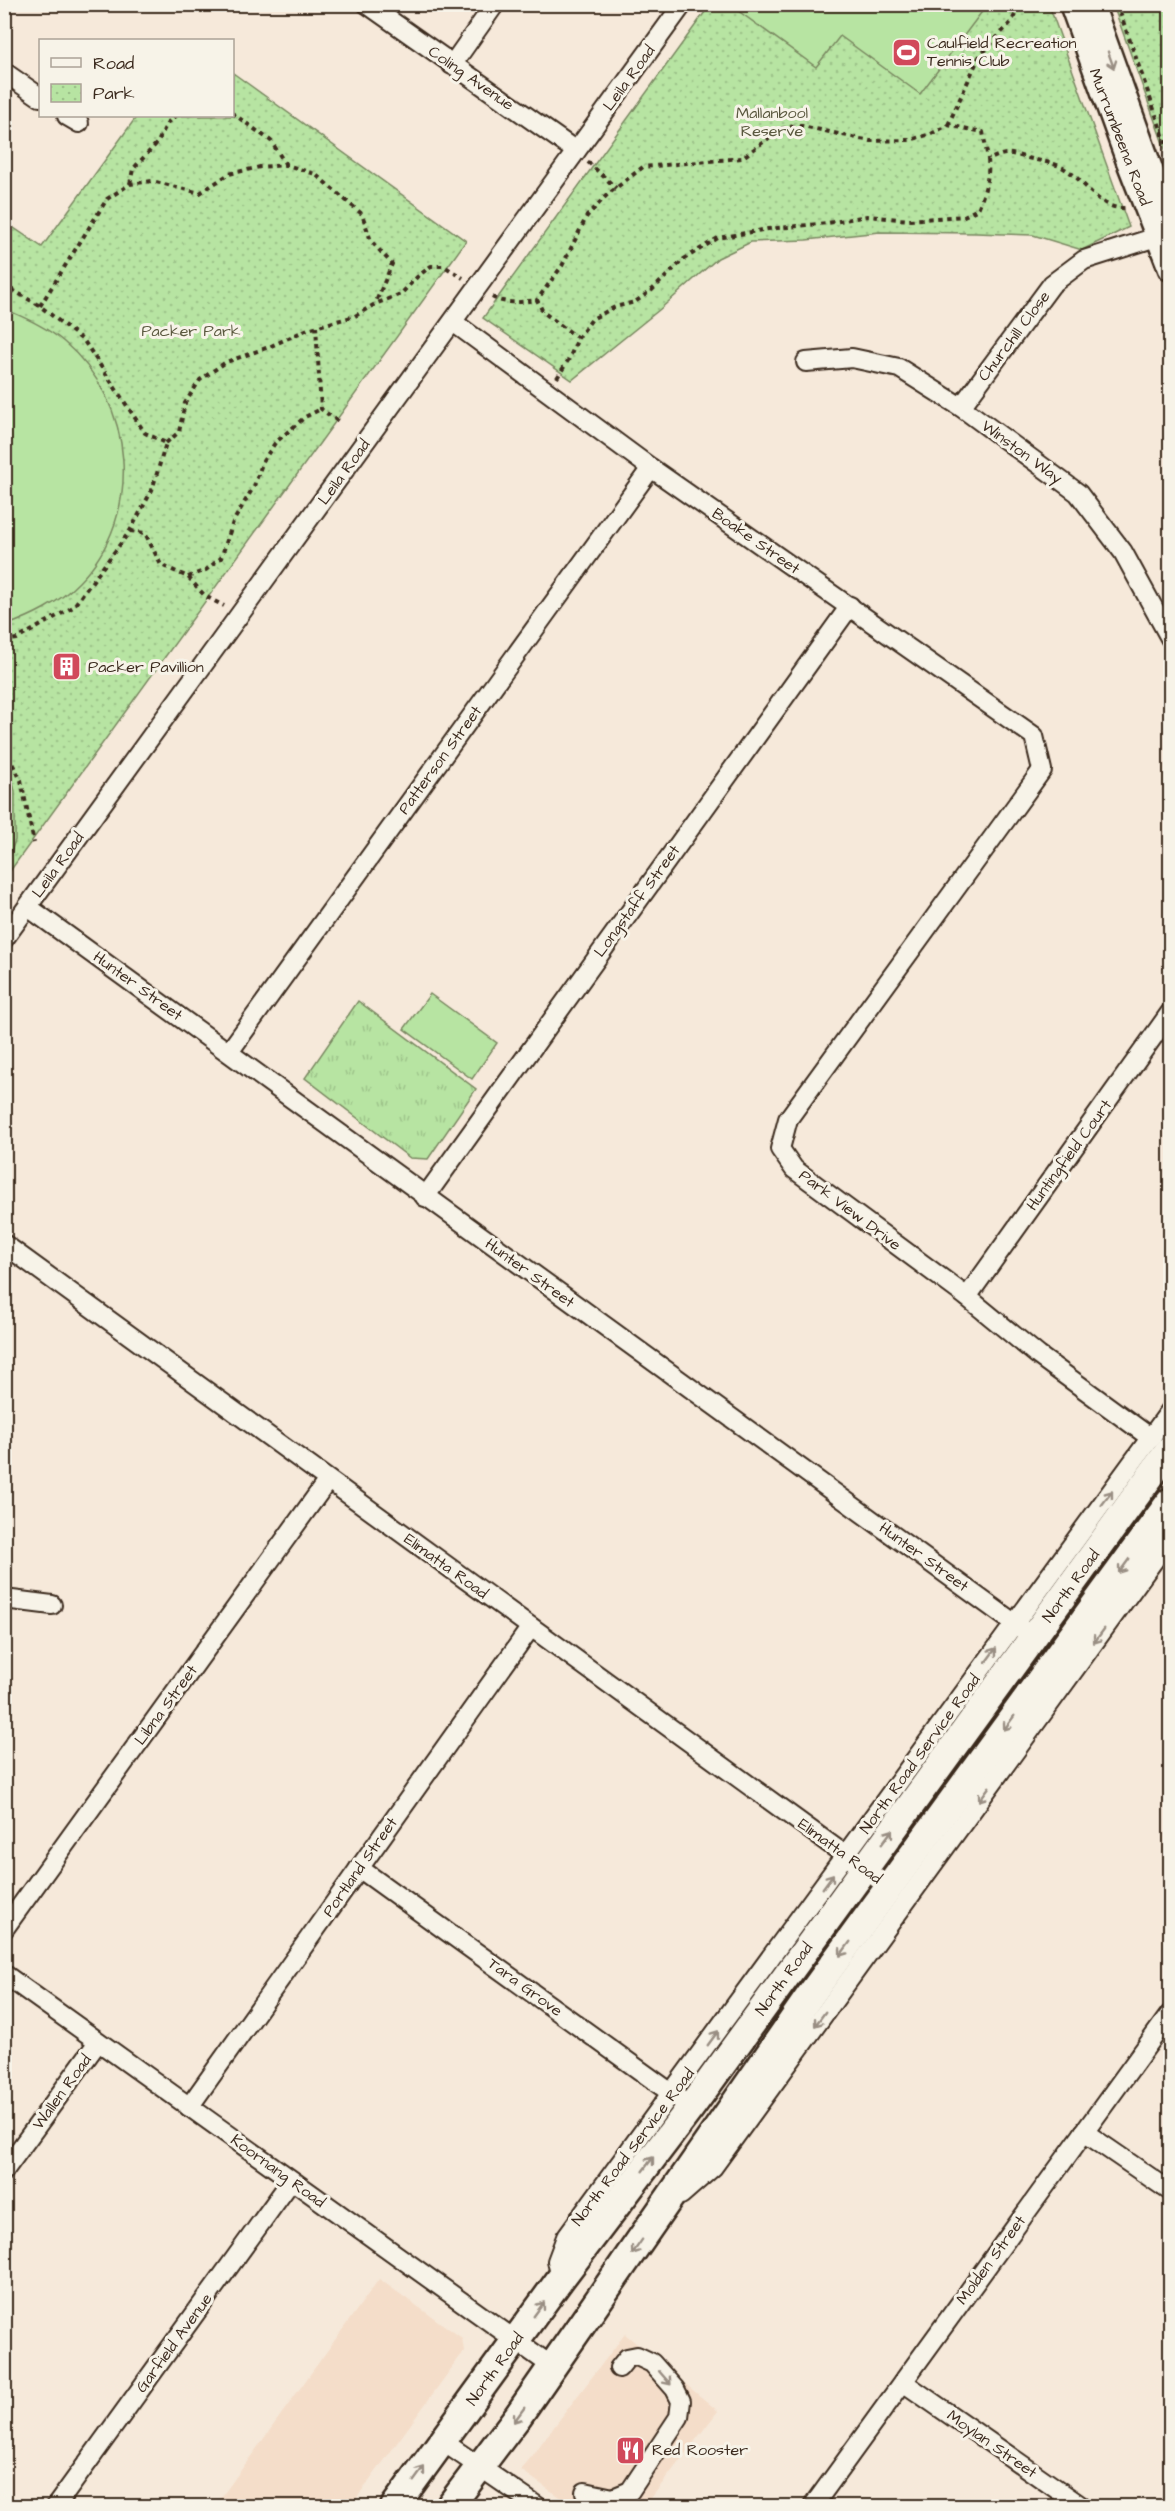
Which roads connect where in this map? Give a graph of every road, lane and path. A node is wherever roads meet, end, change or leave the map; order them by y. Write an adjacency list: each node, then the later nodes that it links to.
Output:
1 (367, 4): 8 (street, Coling Avenue)
2 (495, 4): 8 (street)
3 (683, 4): 14 (street, Leila Road)
4 (1020, 4): 13 (path)
5 (1071, 4): 20 (main road, Murrumbeena Road)
6 (1092, 4): 21 (main road, Murrumbeena Road, one-way to 21)
7 (1117, 4): 15 (path)
8 (452, 65): 14 (street, Coling Avenue)
9 (4, 72): 10 (street)
10 (39, 96)
11 (234, 114): 17 (path)
12 (174, 117): 18 (path)
13 (948, 125): 16 (path); 19 (path)
14 (576, 151): 19 (path); 24 (street, Leila Road)
15 (1170, 155)
16 (988, 160): 20 (path); 30 (path)
17 (287, 165): 18 (path); 26 (path)
18 (130, 184): 27 (path)
19 (616, 188): 25 (path)
20 (1142, 195): 21 (main road, Murrumbeena Road)
21 (1166, 230): 22 (main road, Murrumbeena Road); 33 (street, Churchill Close)
22 (1170, 269)
23 (4, 285): 27 (path)
24 (477, 289): 25 (path); 26 (path); 28 (street, Leila Road)
25 (537, 300): 30 (path)
26 (375, 304): 29 (path)
27 (40, 306): 36 (path)
28 (453, 322): 32 (street, Boake Street); 41 (street, Leila Road)
29 (316, 326): 34 (path); 36 (path)
30 (578, 338): 32 (path)
31 (806, 362): 33 (street, Winston Way)
32 (546, 392): 37 (street, Boake Street)
33 (961, 407): 42 (street, Winston Way)
34 (321, 409): 35 (path); 39 (path)
35 (339, 422)
36 (166, 443): 38 (path)
37 (651, 468): 40 (street, Boake Street); 50 (street, Patterson Street)
38 (130, 531): 39 (path); 43 (path)
39 (188, 577): 41 (path)
40 (850, 606): 45 (street, Boake Street); 51 (street, Longstaff Street)
41 (240, 616): 47 (street, Leila Road)
42 (1170, 638)
43 (4, 642)
44 (4, 748): 46 (path)
45 (1042, 770): 53 (street, Park View Drive)
46 (34, 843)
47 (28, 908): 48 (street, Leila Road); 50 (street, Hunter Street)
48 (4, 939)
49 (1170, 1013): 53 (street, Huntingfield Court)
50 (229, 1052): 51 (street, Hunter Street)
51 (425, 1197): 62 (street, Hunter Street)
52 (4, 1244): 56 (street, Elimatta Road)
53 (967, 1297): 55 (street, Park View Drive)
54 (1170, 1411): 55 (street)
55 (1163, 1457): 62 (highway, North Road, one-way to 55)
56 (328, 1480): 61 (street, Elimatta Road); 66 (street, Libna Street)
57 (1170, 1502): 65 (highway, North Road, one-way to 65)
58 (1170, 1538): 76 (street, one-way to 76)
59 (4, 1599): 60 (street)
60 (52, 1605)
61 (531, 1627): 63 (street, Elimatta Road); 64 (street, Portland Street)
62 (1024, 1630): 63 (highway, North Road, one-way to 62)
63 (855, 1862): 65 (street, Elimatta Road); 70 (highway, North Road, one-way to 63)
64 (359, 1868): 70 (street, Tara Grove); 71 (street, Portland Street)
65 (889, 1887): 76 (highway, North Road, one-way to 76)
66 (4, 1929)
67 (4, 1974): 69 (street, Koornang Road)
68 (1170, 2014): 72 (street, Molden Street)
69 (98, 2042): 71 (street, Koornang Road); 73 (street, Wallen Road)
70 (682, 2100): 77 (highway, North Road, one-way to 70)
71 (189, 2107): 74 (street, Koornang Road)
72 (1084, 2132): 75 (street); 80 (street, Molden Street)
73 (4, 2171)
74 (291, 2181): 77 (street, Koornang Road); 84 (street, Garfield Avenue)
75 (1170, 2191)
76 (659, 2215): 78 (highway, North Road, one-way to 78)
77 (516, 2340): 78 (street, Koornang Road); 81 (highway, North Road)
78 (553, 2367): 82 (highway, North Road, one-way to 82)
79 (619, 2368): 83 (street, one-way to 83)
80 (903, 2382): 88 (street, Molden Street); 89 (street, Moylan Street)
81 (442, 2440): 82 (street); 85 (highway, North Road, one-way to 81)
82 (481, 2467): 86 (highway, North Road); 87 (street)
83 (585, 2492)
84 (56, 2506)
85 (395, 2506)
86 (450, 2506)
87 (537, 2506)
88 (813, 2506)
89 (1081, 2506)

